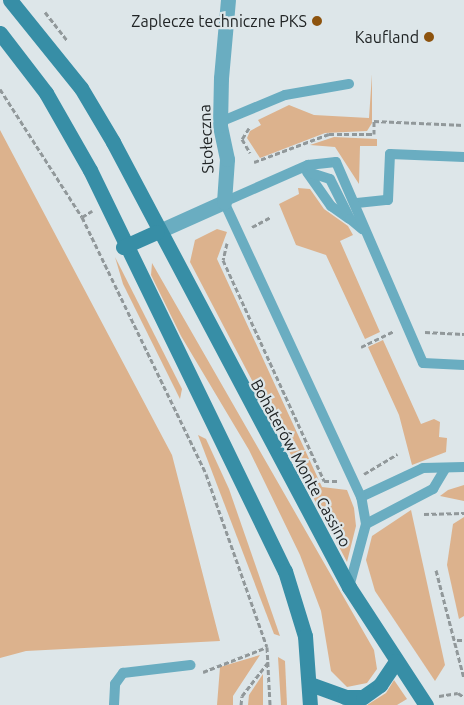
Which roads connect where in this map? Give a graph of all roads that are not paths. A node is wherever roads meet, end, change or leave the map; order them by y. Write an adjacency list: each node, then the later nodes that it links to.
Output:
1 (10, 0): 11 (street, Bohaterów Monte Cassino)
2 (228, 0): 5 (street, Stołeczna)
3 (0, 33): 12 (street)
4 (349, 84): 5 (lane)
5 (220, 122): 8 (street, Stołeczna)
6 (464, 157): 9 (lane)
7 (294, 172): 8 (lane); 9 (lane); 10 (lane)
8 (224, 202): 11 (street); 16 (lane)
9 (357, 203): 10 (lane)
10 (362, 229): 13 (lane)
11 (157, 232): 12 (street); 18 (street, Bohaterów Monte Cassino)
12 (124, 247): 21 (street)
13 (464, 365)
14 (464, 467): 15 (lane)
15 (446, 469): 16 (lane); 17 (lane)
16 (361, 497): 17 (lane)
17 (366, 524): 18 (lane)
18 (348, 587): 19 (street, Bohaterów Monte Cassino)
19 (396, 662): 21 (street); 24 (street, Bohaterów Monte Cassino)
20 (191, 665): 22 (lane)
21 (310, 684): 23 (street)
22 (114, 705)
23 (310, 705)
24 (426, 705)

